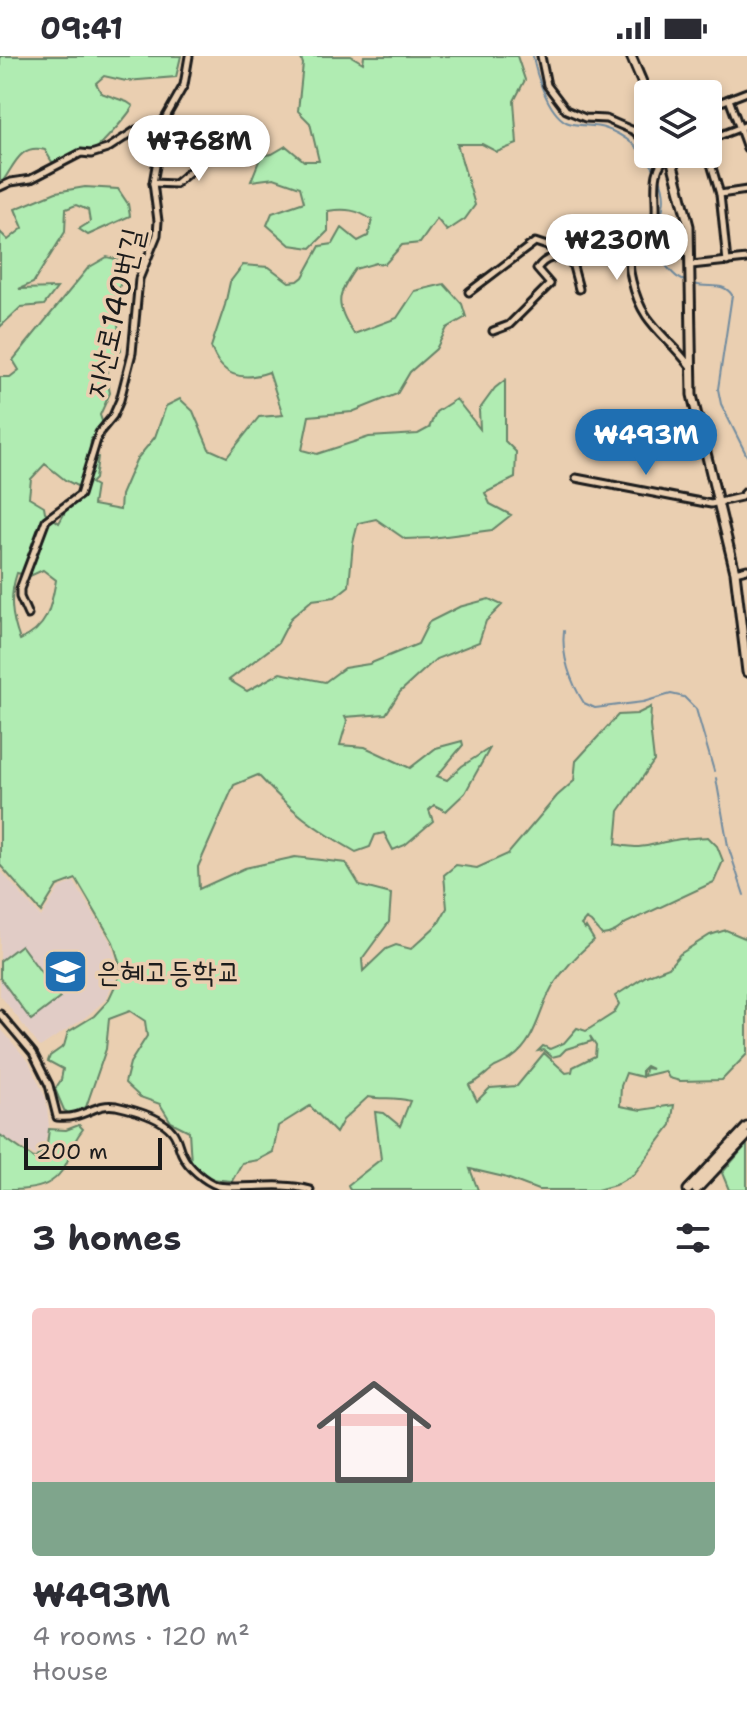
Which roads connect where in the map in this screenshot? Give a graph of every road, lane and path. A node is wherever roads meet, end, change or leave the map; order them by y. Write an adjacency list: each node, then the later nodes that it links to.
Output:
1 (189, 56): 9 (street, 지산로140번길)
2 (541, 56): 11 (street)
3 (631, 56): 4 (main road)
4 (641, 80)
5 (747, 92): 6 (street)
6 (729, 99): 7 (street); 10 (street)
7 (722, 102)
8 (747, 125): 10 (street)
9 (160, 127): 18 (street, 지산로140번길); 19 (street)
10 (739, 128): 12 (street); 14 (street)
11 (634, 131)
12 (722, 135)
13 (235, 139): 18 (street)
14 (747, 148)
15 (661, 168): 22 (street)
16 (670, 168): 26 (main road)
17 (712, 168): 21 (street)
18 (153, 183): 36 (street, 지산로140번길)
19 (0, 187)
20 (747, 190): 21 (street)
21 (720, 194): 25 (street)
22 (640, 249): 23 (street); 30 (street)
23 (571, 257): 27 (street); 28 (street); 29 (street)
24 (747, 259): 25 (street)
25 (727, 262): 26 (street)
26 (691, 269): 30 (main road)
27 (579, 289)
28 (469, 292)
29 (493, 331)
30 (691, 367): 33 (main road)
31 (576, 478): 33 (street)
32 (747, 491): 33 (street)
33 (718, 502): 35 (main road)
34 (747, 569): 35 (street)
35 (735, 572): 37 (main road)
36 (28, 615)
37 (747, 672)
38 (0, 1014): 41 (street)
39 (747, 1127): 42 (main road)
40 (747, 1136): 43 (main road)
41 (310, 1190)
42 (688, 1190)
43 (696, 1190)

